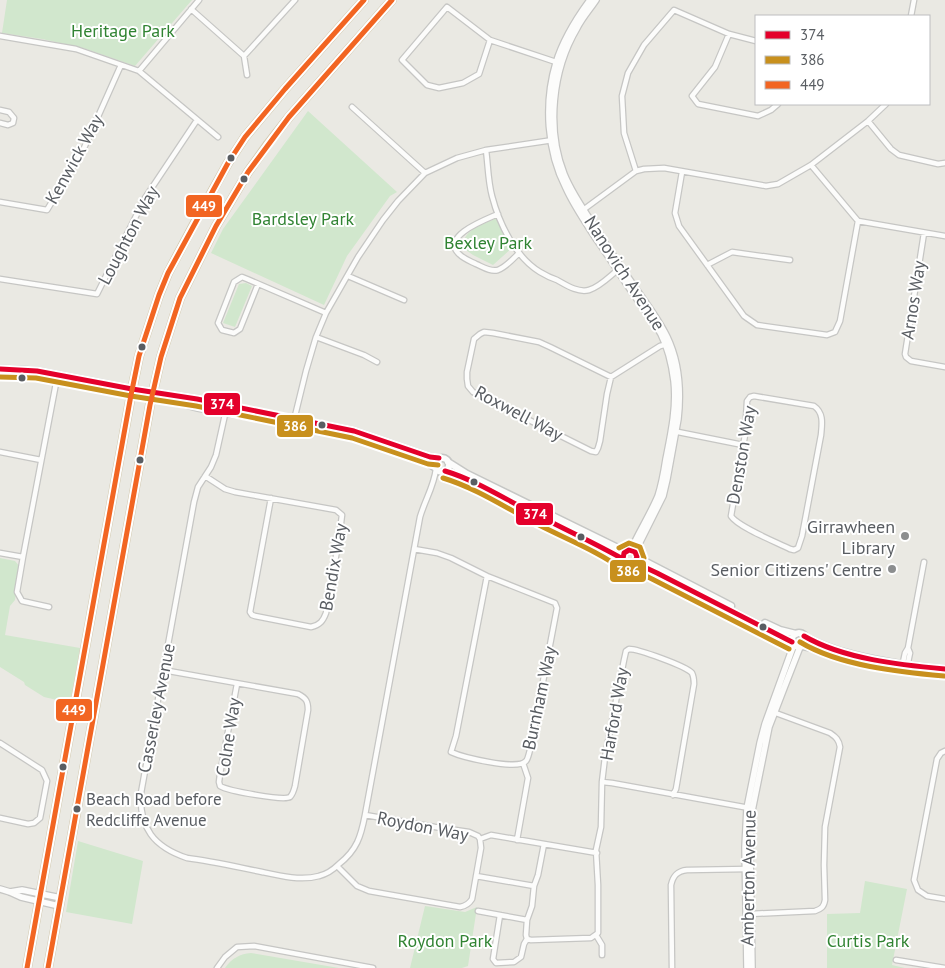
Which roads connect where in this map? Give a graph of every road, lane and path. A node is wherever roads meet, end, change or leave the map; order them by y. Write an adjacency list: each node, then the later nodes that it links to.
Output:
1 (199, 0): 7 (street)
2 (295, 0): 13 (street)
3 (364, 0): 56 (main road)
4 (392, 0): 57 (main road)
5 (594, 0): 14 (street, Nanovich Avenue)
6 (914, 0): 8 (street)
7 (191, 9): 13 (street); 16 (street)
8 (911, 15)
9 (729, 34): 12 (street); 18 (street); 30 (street)
10 (0, 36): 15 (street)
11 (490, 40): 11 (street); 14 (street)
12 (755, 41)
13 (244, 56): 17 (street)
14 (559, 62): 26 (street, Nanovich Avenue)
15 (121, 65): 16 (street); 33 (street, Kenwick Way)
16 (139, 71): 22 (street)
17 (247, 75)
18 (777, 105)
19 (885, 105): 23 (street)
20 (352, 107): 32 (street)
21 (0, 110): 24 (street)
22 (197, 120): 25 (street); 44 (street, Loughton Way)
23 (868, 121): 28 (street); 29 (street)
24 (0, 124)
25 (218, 137)
26 (554, 140): 27 (street); 34 (street, Nanovich Avenue)
27 (486, 150): 32 (street); 35 (street)
28 (945, 163)
29 (811, 165): 31 (street); 36 (street)
30 (636, 171): 31 (street); 34 (street)
31 (682, 172): 41 (street)
32 (425, 173): 43 (street)
33 (0, 202)
34 (581, 211): 42 (street, Nanovich Avenue)
35 (498, 214): 39 (street); 39 (street)
36 (858, 221): 37 (street); 41 (street)
37 (924, 233): 38 (street); 51 (street, Arnos Way)
38 (945, 236)
39 (519, 253): 42 (street)
40 (790, 260): 41 (street)
41 (707, 265)
42 (620, 269): 49 (street, Nanovich Avenue)
43 (348, 276): 46 (street); 47 (street)
44 (0, 279)
45 (258, 284): 45 (street); 47 (street)
46 (404, 300)
47 (326, 313): 48 (street)
48 (316, 337): 50 (street); 59 (street)
49 (668, 344): 55 (street); 60 (street, Nanovich Avenue)
50 (377, 362)
51 (945, 367)
52 (0, 369): 54 (main road)
53 (0, 375): 54 (main road)
54 (57, 377): 56 (main road); 64 (street)
55 (611, 377): 55 (street, Roxwell Way)
56 (132, 392): 57 (main road); 103 (main road)
57 (152, 395): 58 (main road); 105 (main road)
58 (226, 409): 59 (main road); 67 (street, Casserley Avenue)
59 (294, 421): 63 (main road); 66 (main road)
60 (673, 431): 61 (street); 71 (street, Nanovich Avenue)
61 (743, 445): 61 (street, Denston Way)
62 (0, 452): 64 (street)
63 (439, 458): 65 (main road); 66 (main road)
64 (41, 460): 72 (street)
65 (448, 462): 66 (main road); 71 (main road)
66 (440, 470): 69 (street, Casserley Avenue); 71 (main road)
67 (205, 476): 68 (street, Bendix Way); 82 (street, Casserley Avenue)
68 (271, 498): 68 (street, Bendix Way)
69 (414, 549): 75 (street, Burnham Way); 92 (street, Casserley Avenue)
70 (0, 553): 72 (street)
71 (630, 554): 74 (main road); 74 (main road); 77 (main road)
72 (23, 557): 76 (street)
73 (924, 562): 80 (street)
74 (630, 564): 79 (main road)
75 (487, 576): 88 (street, Burnham Way); 88 (street, Burnham Way)
76 (49, 607)
77 (796, 634): 78 (main road); 79 (main road)
78 (804, 636): 79 (main road); 80 (main road)
79 (797, 645): 80 (main road); 85 (street, Amberton Avenue)
80 (905, 668): 81 (main road); 83 (main road)
81 (945, 669)
82 (163, 670): 84 (street, Colne Way); 98 (street, Casserley Avenue)
83 (945, 675)
84 (237, 684): 84 (street, Colne Way)
85 (772, 711): 91 (street, Amberton Avenue); 107 (street)
86 (0, 743): 93 (street)
87 (945, 752): 104 (street)
88 (523, 763): 95 (street)
89 (602, 782): 90 (street, Harford Way); 90 (street, Harford Way); 97 (street)
90 (673, 795): 91 (street, Harford Way)
91 (750, 809): 99 (street, Amberton Avenue)
92 (366, 815): 94 (street, Roydon Way); 98 (street, Casserley Avenue)
93 (0, 818)
94 (480, 839): 95 (street); 100 (street, Roydon Way)
95 (517, 840): 96 (street)
96 (544, 844): 97 (street); 101 (street)
97 (597, 853): 110 (street)
98 (337, 866): 100 (street, Roydon Way)
99 (748, 870): 107 (street, Amberton Avenue); 119 (street)
100 (476, 876): 101 (street)
101 (534, 886): 109 (street)
102 (0, 889): 103 (street)
103 (40, 898): 105 (street); 115 (main road)
104 (945, 899)
105 (60, 902): 116 (main road)
106 (478, 911): 108 (street)
107 (749, 914): 120 (street, Amberton Avenue); 121 (street, Amberton Avenue)
108 (500, 915): 109 (street); 111 (street)
109 (527, 920): 111 (street)
110 (596, 935): 111 (street); 112 (street)
111 (527, 938)
112 (602, 955)
113 (896, 960): 114 (street)
114 (934, 967): 122 (street)
115 (27, 968)
116 (48, 968)
117 (217, 968): 118 (street)
118 (373, 968)
119 (672, 968)
120 (747, 968)
121 (752, 968)
122 (945, 968)

